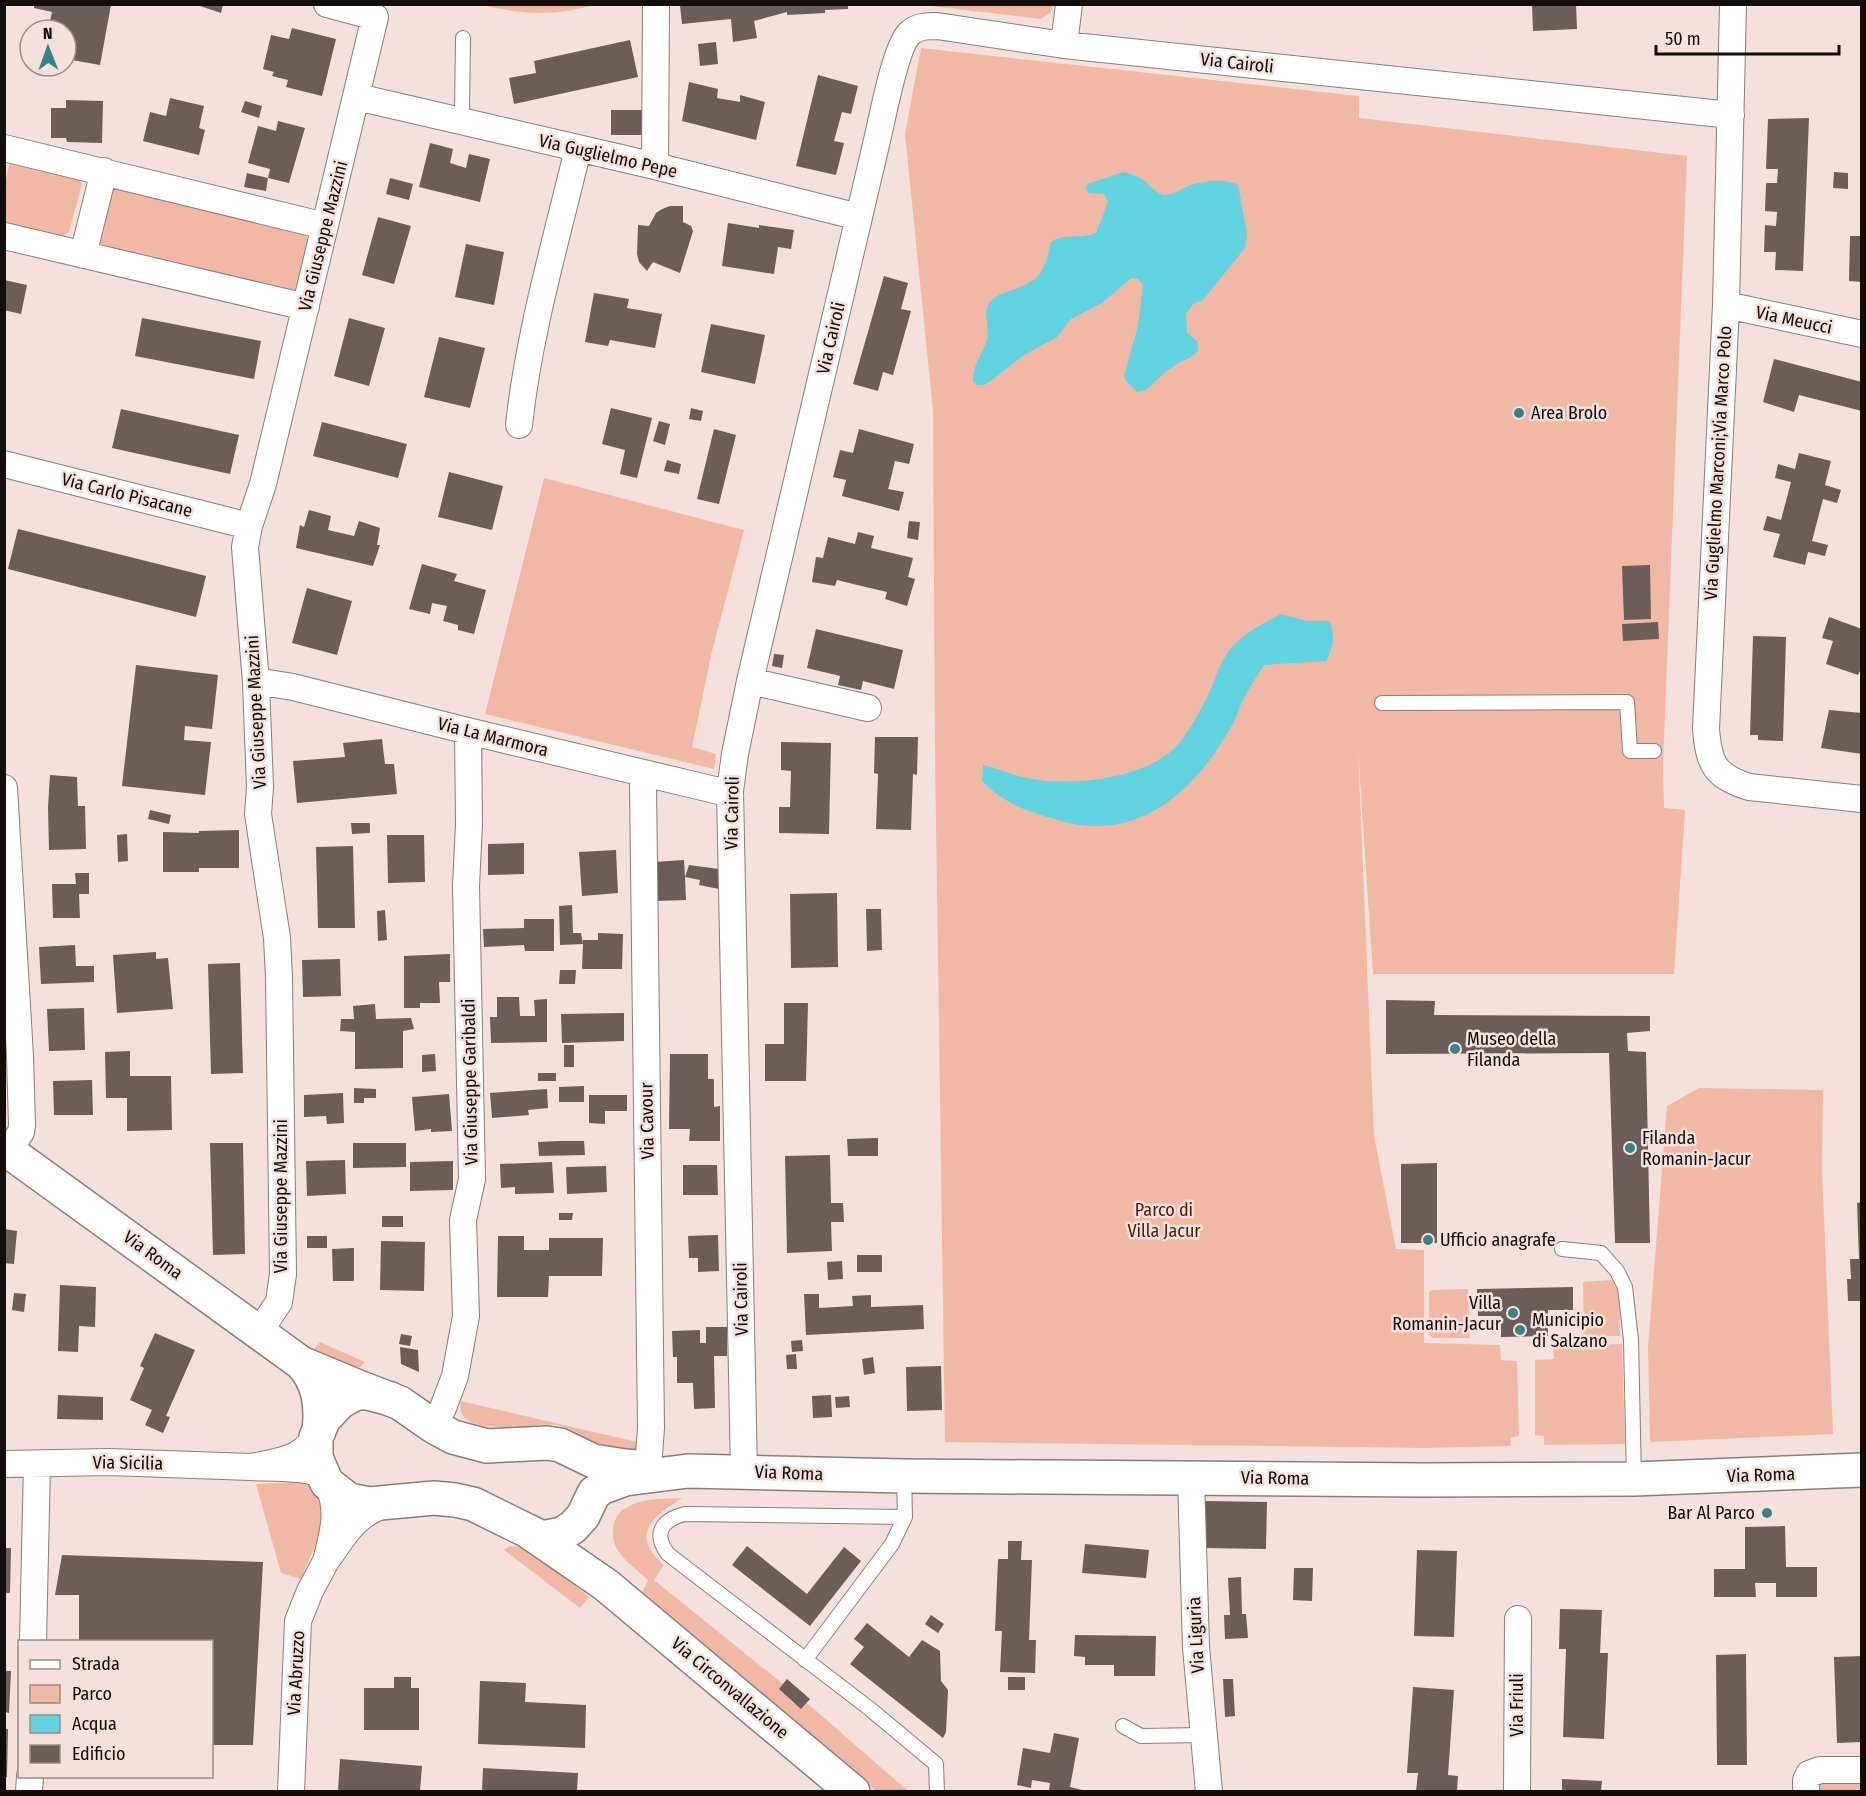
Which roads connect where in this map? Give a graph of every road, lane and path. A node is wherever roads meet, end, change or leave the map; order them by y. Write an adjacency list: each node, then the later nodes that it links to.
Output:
1 (327, 4): 5 (street)
2 (656, 4): 13 (street)
3 (1069, 4): 7 (street)
4 (1734, 4): 9 (street, Via Guglielmo Marconi;Via Marco Polo)
5 (377, 11): 8 (street, Via Giuseppe Mazzini)
6 (463, 38): 10 (lane)
7 (1064, 45): 9 (street, Via Cairoli); 15 (street, Via Cairoli)
8 (357, 97): 10 (street, Via Guglielmo Pepe); 16 (street, Via Giuseppe Mazzini)
9 (1731, 115): 19 (street, Via Guglielmo Marconi;Via Marco Polo)
10 (460, 121): 12 (street, Via Guglielmo Pepe)
11 (4, 148): 14 (street)
12 (578, 149): 13 (street, Via Guglielmo Pepe); 22 (street)
13 (655, 166): 15 (street, Via Guglielmo Pepe)
14 (104, 171): 16 (street); 18 (street)
15 (859, 217): 25 (street, Via Cairoli)
16 (325, 226): 20 (street, Via Giuseppe Mazzini)
17 (4, 236): 18 (street)
18 (83, 255): 20 (street)
19 (1726, 305): 21 (street, Via Meucci); 34 (street, Via Guglielmo Marconi;Via Marco Polo)
20 (306, 308): 24 (street, Via Giuseppe Mazzini)
21 (1862, 334)
22 (519, 425)
23 (4, 464): 24 (street, Via Carlo Pisacane)
24 (249, 526): 26 (street, Via Giuseppe Mazzini)
25 (750, 681): 28 (street); 33 (street, Via Cairoli)
26 (256, 683): 29 (street, Via La Marmora); 37 (street, Via Giuseppe Mazzini)
27 (1382, 703): 30 (lane)
28 (868, 708)
29 (468, 731): 31 (street, Via La Marmora); 40 (street, Via Giuseppe Garibaldi)
30 (1654, 751)
31 (644, 774): 33 (street, Via La Marmora); 46 (street, Via Cavour)
32 (4, 788): 35 (street)
33 (730, 791): 49 (street, Via Cairoli)
34 (1862, 799)
35 (6, 1150): 37 (main road, Via Roma)
36 (1562, 1249): 52 (lane)
37 (259, 1332): 38 (main road, Via Roma)
38 (301, 1363): 39 (main road, Via Roma); 41 (main road, Via Roma)
39 (391, 1399): 40 (main road, Via Roma); 41 (main road, Via Roma)
40 (433, 1426): 42 (main road, Via Roma)
41 (319, 1431): 45 (street, Via Sicilia); 53 (main road, Via Roma)
42 (571, 1450): 46 (main road, Via Roma); 55 (main road)
43 (4, 1464): 44 (street, Via Sicilia)
44 (38, 1464): 45 (street, Via Sicilia); 61 (street)
45 (251, 1467): 53 (street, Via Sicilia)
46 (648, 1468): 48 (main road, Via Roma)
47 (1862, 1470): 52 (main road, Via Roma)
48 (688, 1471): 49 (main road, Via Roma); 55 (main road, Via Roma)
49 (744, 1472): 50 (main road, Via Roma)
50 (904, 1476): 51 (main road, Via Roma); 56 (lane)
51 (1191, 1477): 52 (main road, Via Roma); 64 (street, Via Liguria)
52 (1634, 1479)
53 (327, 1483): 54 (main road, Via Roma); 58 (street, Via Abruzzo)
54 (399, 1500): 57 (main road, Via Roma); 58 (street, Via Abruzzo)
55 (589, 1501): 57 (main road, Via Roma); 59 (main road, Via Circonvallazione)
56 (904, 1517): 62 (lane); 62 (lane)
57 (527, 1531): 59 (main road, Via Circonvallazione)
58 (326, 1561): 66 (street, Via Abruzzo)
59 (606, 1586): 67 (main road, Via Circonvallazione)
60 (1518, 1619): 70 (street, Via Friuli)
61 (33, 1640)
62 (805, 1660): 68 (lane)
63 (1123, 1726): 64 (lane)
64 (1203, 1735): 69 (street, Via Liguria)
65 (1862, 1770): 71 (street)
66 (291, 1791)
67 (853, 1791)
68 (937, 1791)
69 (1209, 1791)
70 (1517, 1791)
71 (1806, 1791)

